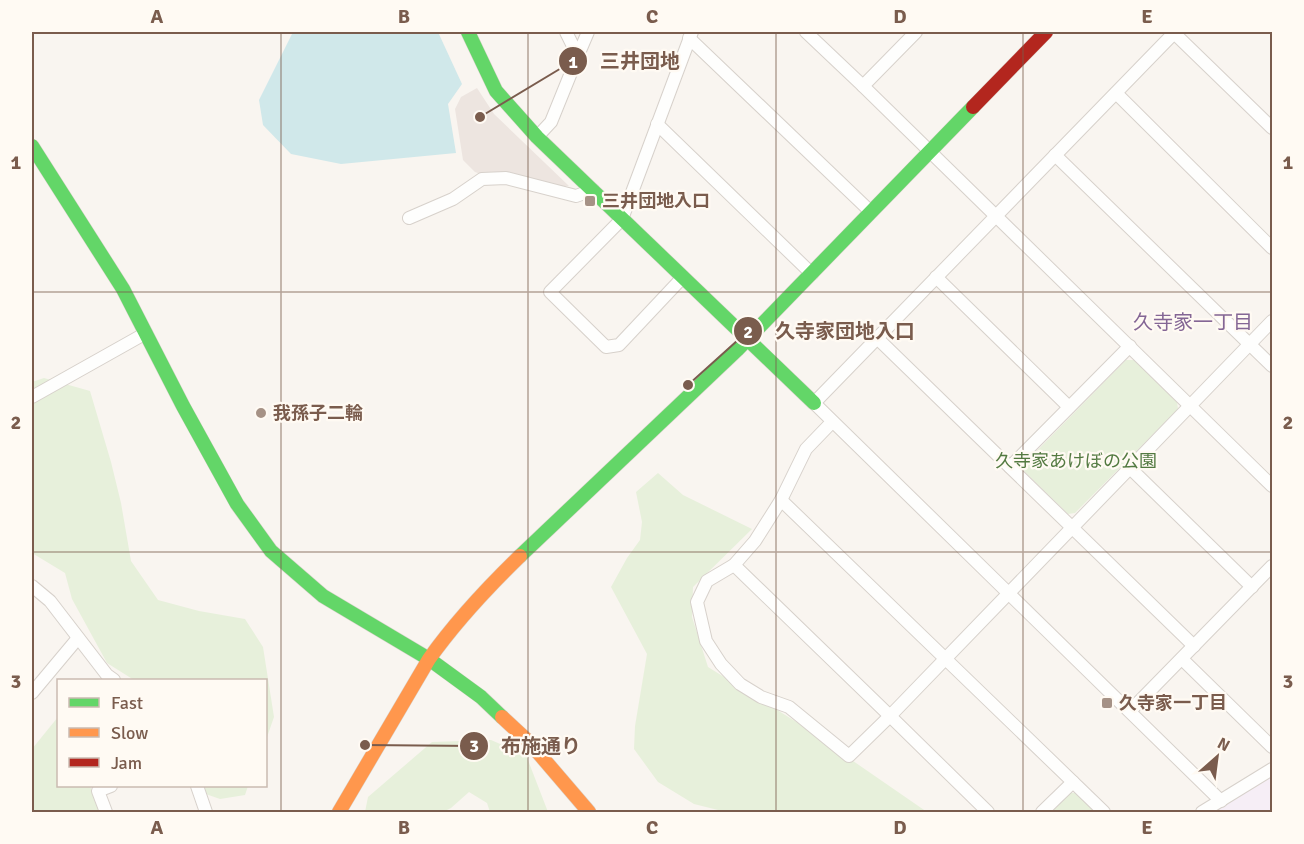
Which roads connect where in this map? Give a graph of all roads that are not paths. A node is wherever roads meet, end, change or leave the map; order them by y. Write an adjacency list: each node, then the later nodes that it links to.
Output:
1 (468, 32): 14 (street)
2 (566, 32): 9 (street)
3 (588, 32): 9 (street)
4 (806, 32): 10 (street)
5 (916, 32): 10 (street)
6 (1046, 32): 16 (street)
7 (1174, 32): 11 (street); 13 (street)
8 (691, 35): 12 (street); 19 (street)
9 (579, 53): 14 (street)
10 (863, 86): 16 (street)
11 (1116, 93): 17 (street); 23 (street)
12 (657, 124): 22 (street); 24 (street)
13 (1272, 128)
14 (537, 136): 18 (street)
15 (32, 146): 28 (street)
16 (930, 152): 19 (street); 20 (street)
17 (1055, 154): 20 (street); 31 (street)
18 (593, 190): 21 (street); 22 (street)
19 (871, 212): 24 (street)
20 (996, 216): 26 (street); 32 (street)
21 (409, 218)
22 (622, 219): 25 (street); 25 (street)
23 (1272, 248)
24 (812, 274): 30 (street)
25 (683, 277): 30 (street)
26 (936, 277): 29 (street); 37 (street)
27 (1272, 321): 31 (street)
28 (146, 333): 34 (street); 51 (street)
29 (877, 338): 35 (street); 39 (street)
30 (748, 339): 35 (street); 51 (street)
31 (1250, 344): 33 (street); 36 (street)
32 (1130, 345): 36 (street); 37 (street)
33 (1272, 366)
34 (32, 397)
35 (814, 404): 38 (street)
36 (1191, 405): 40 (street); 41 (street)
37 (1069, 407): 39 (street)
38 (831, 422): 42 (street); 48 (street)
39 (1010, 467): 43 (street)
40 (1131, 469): 43 (street); 47 (street)
41 (1272, 486)
42 (781, 500): 44 (street); 52 (street)
43 (1073, 529): 48 (street); 50 (street)
44 (734, 565): 57 (street); 57 (street)
45 (1272, 566): 47 (street)
46 (32, 586): 49 (street)
47 (1252, 587): 50 (street)
48 (1008, 592): 52 (street); 56 (street)
49 (78, 638): 54 (street); 55 (street)
50 (1194, 646): 53 (street)
51 (429, 659): 66 (street); 67 (street)
52 (946, 659): 57 (street); 60 (street)
53 (1182, 659): 56 (street); 58 (street)
54 (112, 679)
55 (32, 693)
56 (1130, 711): 63 (street)
57 (890, 716): 68 (street)
58 (1272, 747)
59 (1272, 769): 63 (street)
60 (1073, 782): 69 (street); 70 (street)
61 (108, 787): 64 (street)
62 (196, 787): 65 (street)
63 (1221, 801): 71 (street)
64 (106, 813)
65 (206, 813)
66 (339, 813)
67 (589, 813)
68 (988, 813)
69 (1042, 813)
70 (1104, 813)
71 (1202, 813)

